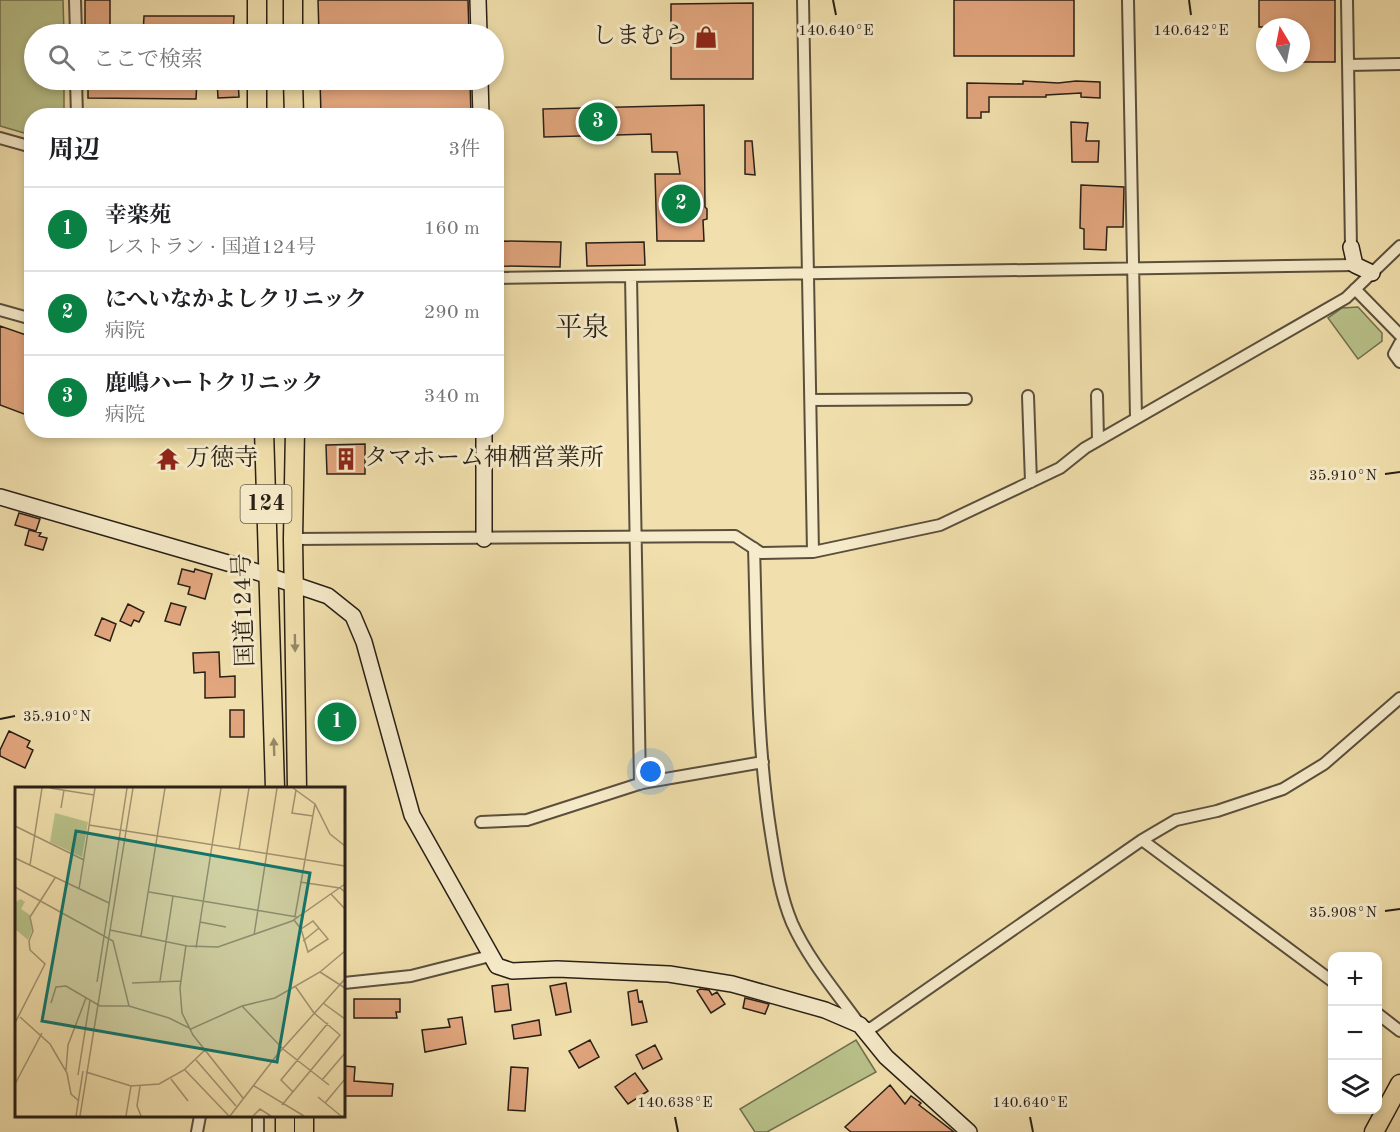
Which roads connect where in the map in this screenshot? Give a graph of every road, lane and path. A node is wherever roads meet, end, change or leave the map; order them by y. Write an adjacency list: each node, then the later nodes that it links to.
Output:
1 (75, 0): 8 (street)
2 (257, 0): 9 (highway)
3 (293, 0): 10 (highway)
4 (478, 0): 11 (street)
5 (803, 0): 29 (street)
6 (1128, 0): 27 (street)
7 (1347, 0): 13 (street)
8 (76, 24)
9 (257, 24)
10 (293, 24)
11 (479, 24)
12 (1400, 64): 13 (street)
13 (1348, 65): 25 (street)
14 (76, 90): 18 (street)
15 (257, 90): 19 (highway)
16 (293, 90): 20 (highway)
17 (480, 90): 21 (street)
18 (77, 108)
19 (257, 108)
20 (294, 108)
21 (481, 108)
22 (0, 138): 23 (street)
23 (24, 145)
24 (1400, 246): 28 (street)
25 (1351, 247): 26 (street)
26 (1355, 265): 27 (street); 28 (street)
27 (1132, 268): 29 (street); 42 (street)
28 (1372, 273): 32 (street)
29 (809, 274): 30 (street); 41 (street)
30 (632, 276): 31 (street); 49 (street)
31 (504, 278)
32 (1355, 290): 35 (street); 42 (street)
33 (0, 310): 34 (street)
34 (24, 317)
35 (1400, 334)
36 (1400, 343): 37 (street)
37 (1400, 362)
38 (1097, 395): 46 (street)
39 (1028, 396): 47 (street)
40 (966, 399): 41 (street)
41 (811, 400): 53 (street)
42 (1136, 418): 46 (street)
43 (264, 438): 54 (highway, 国道124号 / 124)
44 (295, 438): 51 (highway, 国道124号 / 124)
45 (484, 438): 50 (street)
46 (1098, 440): 47 (street)
47 (1031, 482): 53 (street)
48 (0, 496): 54 (street)
49 (635, 537): 50 (street); 52 (street); 58 (street)
50 (484, 538): 51 (street)
51 (293, 539): 55 (highway, 国道124号 / 124)
52 (754, 548): 53 (street); 57 (street)
53 (813, 552)
54 (269, 577): 55 (street); 59 (highway, 国道124号 / 124, one-way to 54)
55 (294, 585): 60 (highway, 国道124号 / 124, one-way to 60); 63 (street)
56 (1400, 698): 62 (street)
57 (763, 762): 58 (street); 67 (street)
58 (640, 784): 61 (street)
59 (275, 787)
60 (297, 787)
61 (481, 822)
62 (1142, 840): 64 (street); 67 (street)
63 (490, 956): 65 (street); 67 (street)
64 (1328, 978)
65 (345, 983)
66 (1382, 1017): 68 (street)
67 (860, 1025): 72 (street)
68 (1400, 1030)
69 (1400, 1084): 73 (highway)
70 (200, 1117): 71 (street)
71 (197, 1132)
72 (969, 1132)
73 (1374, 1132)

